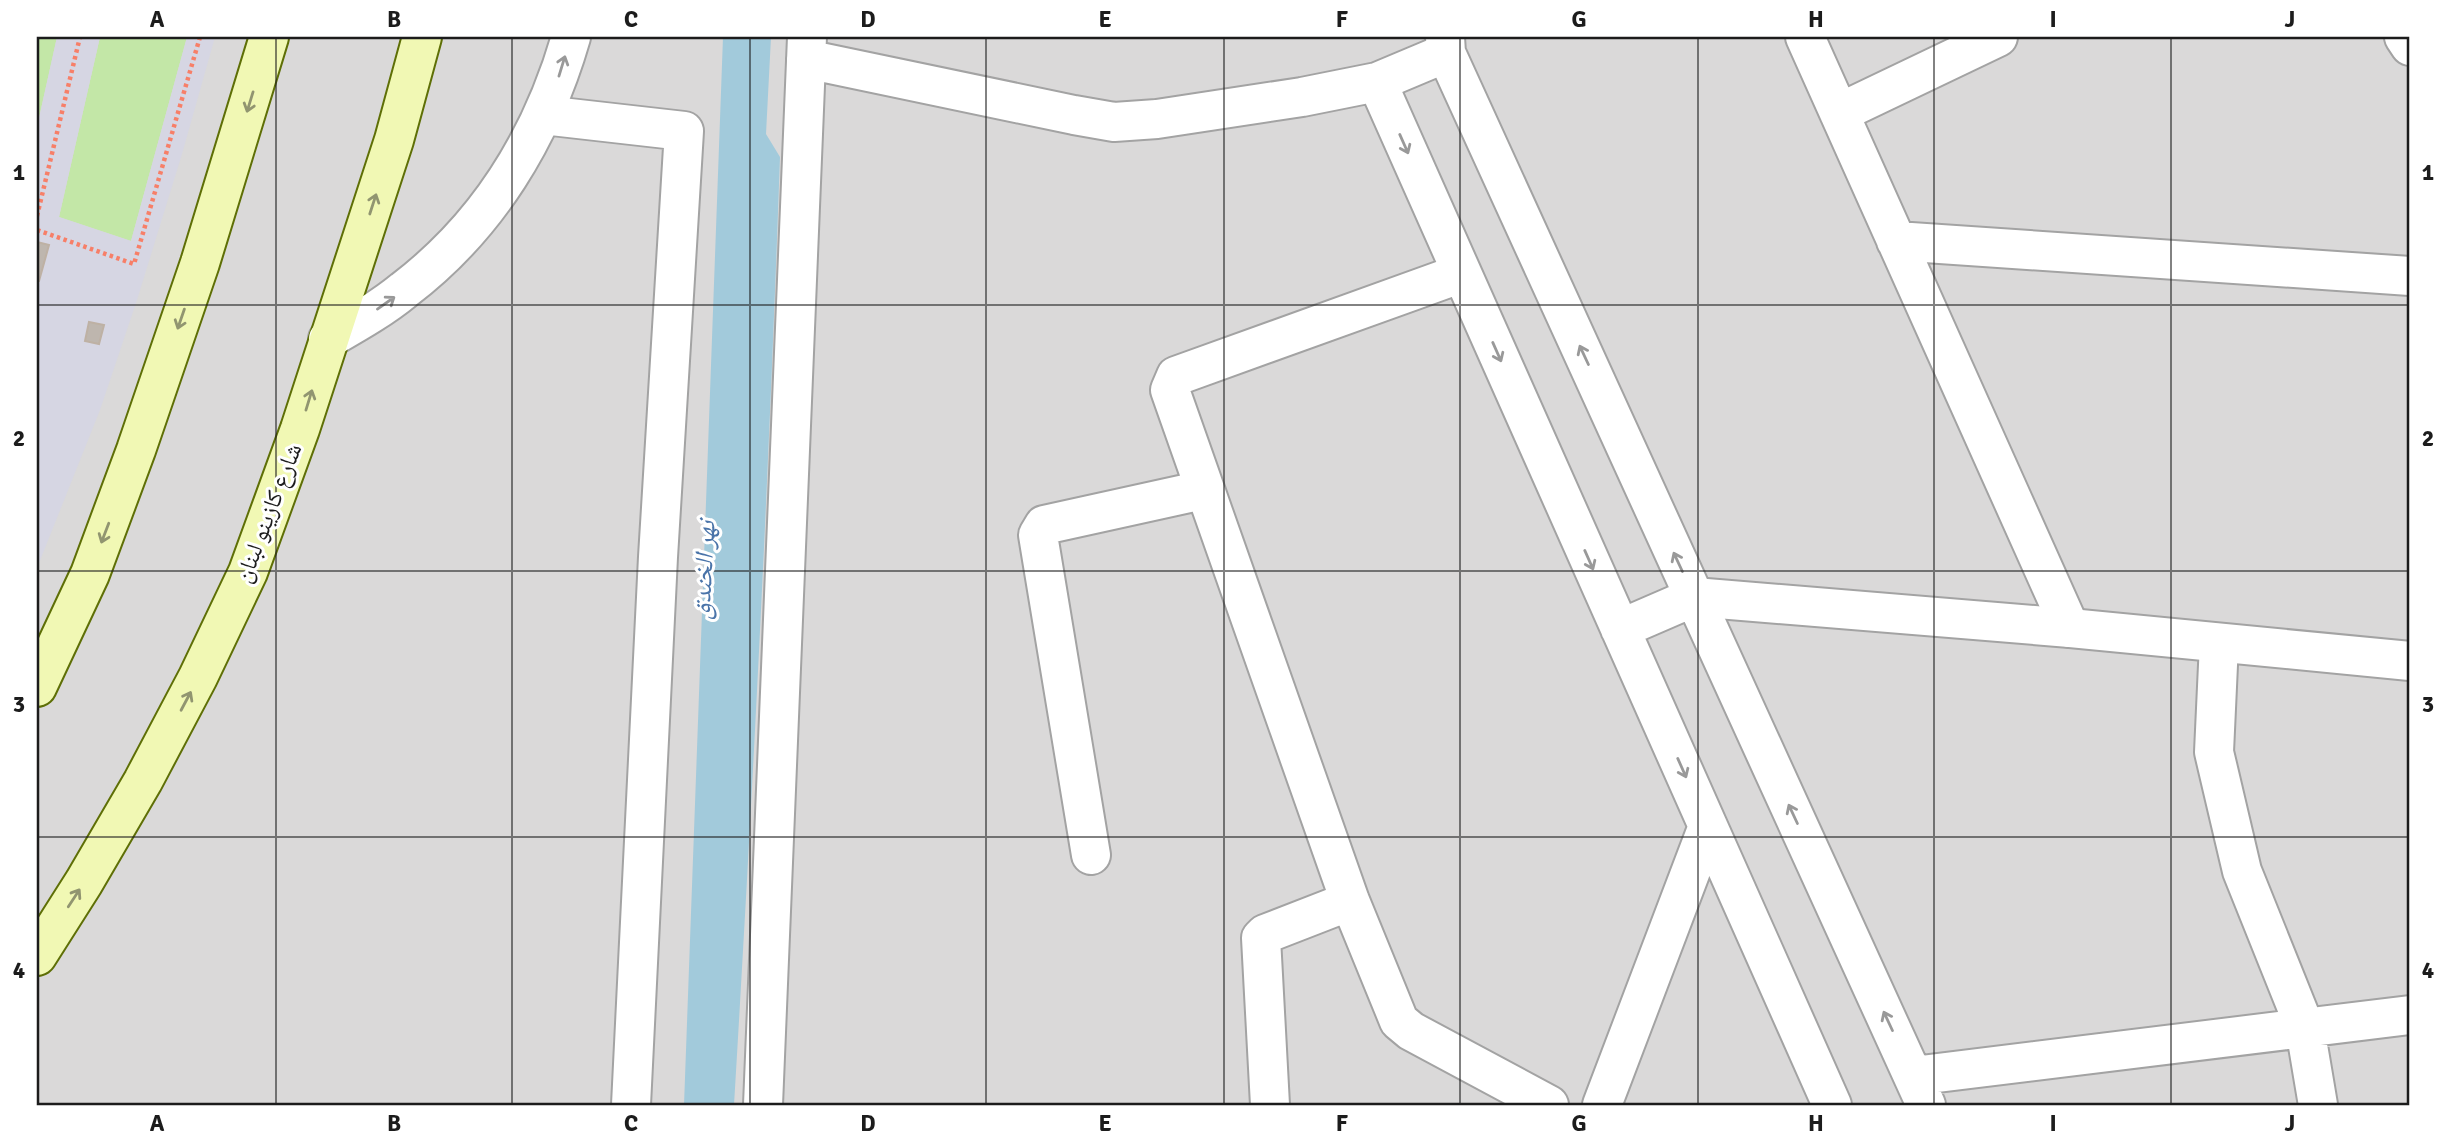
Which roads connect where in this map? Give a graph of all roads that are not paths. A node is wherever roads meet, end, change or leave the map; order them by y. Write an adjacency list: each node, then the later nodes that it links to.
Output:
1 (269, 37): 23 (main road, one-way to 23)
2 (422, 37): 16 (main road, شارع كازينو لبنان, one-way to 2)
3 (571, 37): 12 (street, one-way to 3)
4 (1805, 37): 11 (street)
5 (1998, 37): 11 (street)
6 (2404, 37): 8 (street)
7 (1446, 45): 10 (street); 18 (street, one-way to 7)
8 (2410, 46)
9 (807, 48): 10 (street); 33 (street)
10 (1377, 82): 14 (street, one-way to 14)
11 (1839, 113): 13 (street)
12 (543, 115): 16 (street, one-way to 12); 32 (street)
13 (1896, 241): 15 (street); 19 (street)
14 (1462, 273): 17 (street); 20 (street, one-way to 20)
15 (2410, 276)
16 (328, 339): 27 (main road, شارع كازينو لبنان, one-way to 16)
17 (1203, 490): 25 (street); 26 (street)
18 (1694, 597): 19 (street); 20 (street); 31 (street, one-way to 18)
19 (2070, 628): 21 (street)
20 (1620, 629): 24 (street, one-way to 24)
21 (2220, 643): 22 (street); 29 (street)
22 (2410, 661)
23 (37, 687)
24 (1707, 826): 30 (street); 38 (street)
25 (1091, 855)
26 (1350, 901): 34 (street); 35 (street)
27 (37, 956)
28 (2410, 1015): 29 (street)
29 (2305, 1028): 31 (street); 39 (street)
30 (1616, 1068): 36 (street); 37 (street)
31 (1919, 1090)
32 (631, 1105)
33 (762, 1105)
34 (1270, 1105)
35 (1549, 1105)
36 (1602, 1105)
37 (1633, 1105)
38 (1832, 1105)
39 (2318, 1105)

